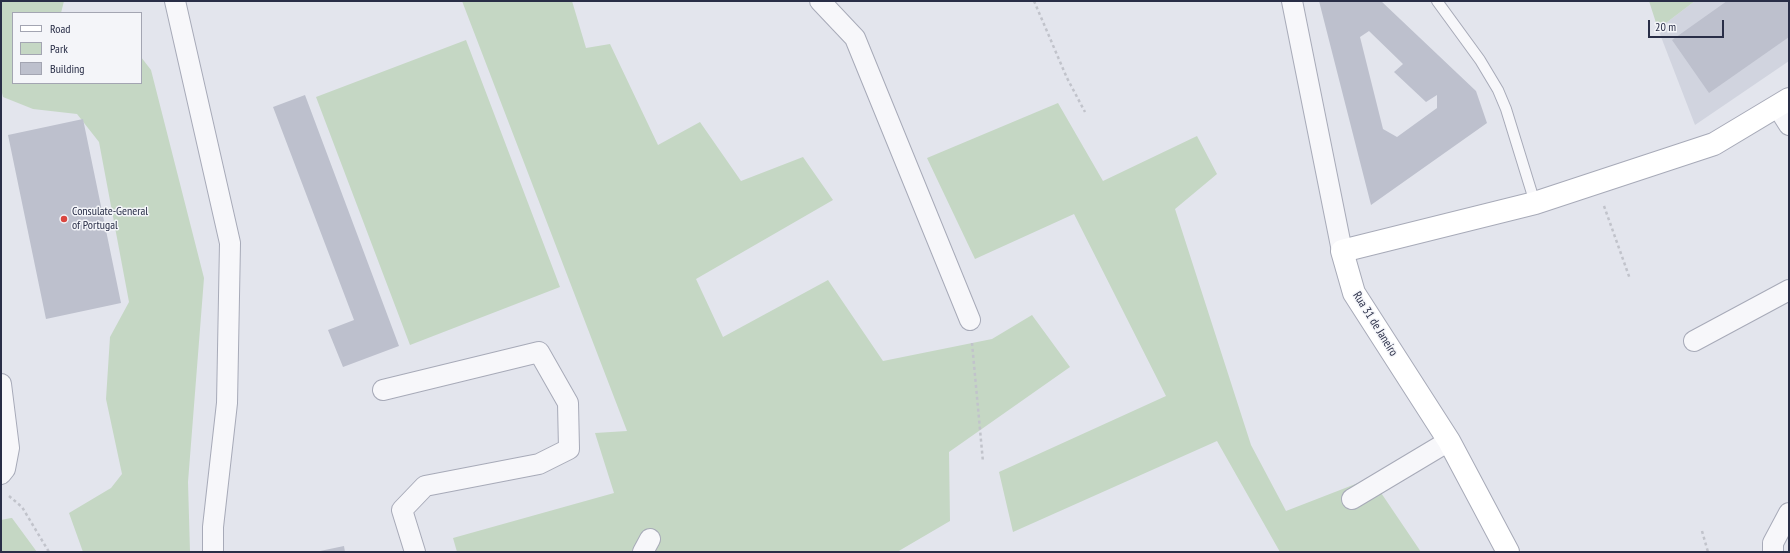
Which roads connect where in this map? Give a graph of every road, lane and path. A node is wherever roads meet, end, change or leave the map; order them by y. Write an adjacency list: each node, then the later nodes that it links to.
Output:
1 (175, 1): 26 (street)
2 (820, 1): 14 (street)
3 (1034, 1): 7 (path)
4 (1292, 1): 11 (street, Rua 31 de Janeiro)
5 (1436, 1): 10 (lane)
6 (1783, 102): 8 (street); 10 (street)
7 (1086, 112)
8 (1789, 125)
9 (1601, 199): 12 (path)
10 (1535, 203): 11 (street)
11 (1342, 250): 18 (street, Rua 31 de Janeiro)
12 (1630, 279)
13 (1789, 290): 15 (street)
14 (970, 320): 19 (path)
15 (1694, 341)
16 (1, 384): 20 (street)
17 (383, 390): 27 (street)
18 (1449, 441): 22 (street); 28 (street, Rua 31 de Janeiro)
19 (984, 462)
20 (1, 474)
21 (6, 493): 25 (path)
22 (1352, 499)
23 (1789, 513): 30 (street)
24 (1702, 531): 29 (path)
25 (49, 552)
26 (213, 552)
27 (415, 552)
28 (1508, 552)
29 (1708, 552)
30 (1773, 552)

